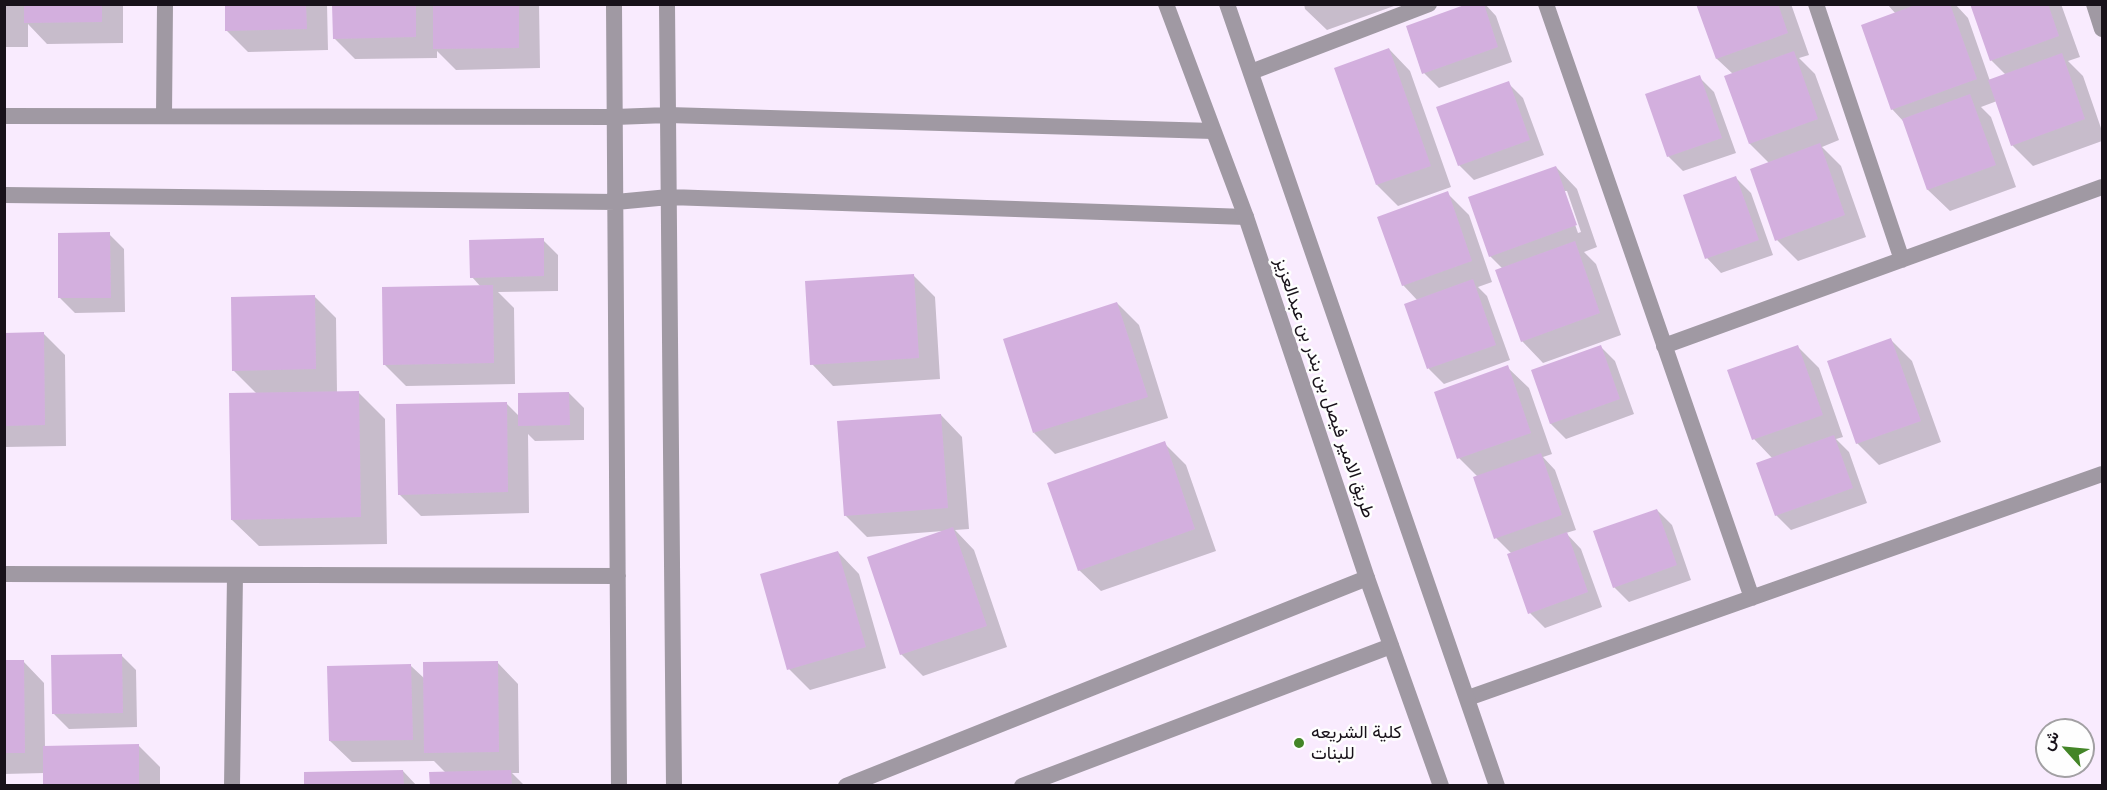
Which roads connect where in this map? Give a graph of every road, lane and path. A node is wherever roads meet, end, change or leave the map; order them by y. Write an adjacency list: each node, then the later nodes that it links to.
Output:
1 (165, 4): 13 (street)
2 (614, 4): 15 (street)
3 (667, 4): 14 (street)
4 (1166, 4): 16 (street, طريق الامير فيصل بن بندر بن عبدالعزيز)
5 (1227, 4): 11 (street, طريق الامير فيصل بن بندر بن عبدالعزيز)
6 (1429, 4): 11 (street)
7 (1546, 4): 23 (street)
8 (1816, 4): 22 (street)
9 (2094, 4): 10 (street)
10 (2103, 29)
11 (1251, 72): 31 (street, طريق الامير فيصل بن بندر بن عبدالعزيز)
12 (4, 116): 13 (street)
13 (164, 116): 15 (street)
14 (668, 116): 15 (street); 16 (street); 19 (street)
15 (615, 117): 20 (street)
16 (1213, 130): 21 (street, طريق الامير فيصل بن بندر بن عبدالعزيز)
17 (2103, 187): 22 (street)
18 (4, 195): 20 (street)
19 (669, 197): 20 (street); 21 (street); 34 (street)
20 (615, 202): 27 (street)
21 (1246, 217): 28 (street, طريق الامير فيصل بن بندر بن عبدالعزيز)
22 (1902, 260): 23 (street)
23 (1664, 346): 29 (street)
24 (2103, 474): 29 (street)
25 (4, 574): 26 (street)
26 (235, 575): 27 (street); 32 (street)
27 (618, 576): 33 (street)
28 (1367, 578): 30 (street, طريق الامير فيصل بن بندر بن عبدالعزيز); 35 (street)
29 (1752, 598): 31 (street)
30 (1391, 646): 36 (street); 37 (street, طريق الامير فيصل بن بندر بن عبدالعزيز)
31 (1468, 698): 38 (street, طريق الامير فيصل بن بندر بن عبدالعزيز)
32 (232, 786)
33 (619, 786)
34 (674, 786)
35 (846, 786)
36 (1022, 786)
37 (1441, 786)
38 (1497, 786)

